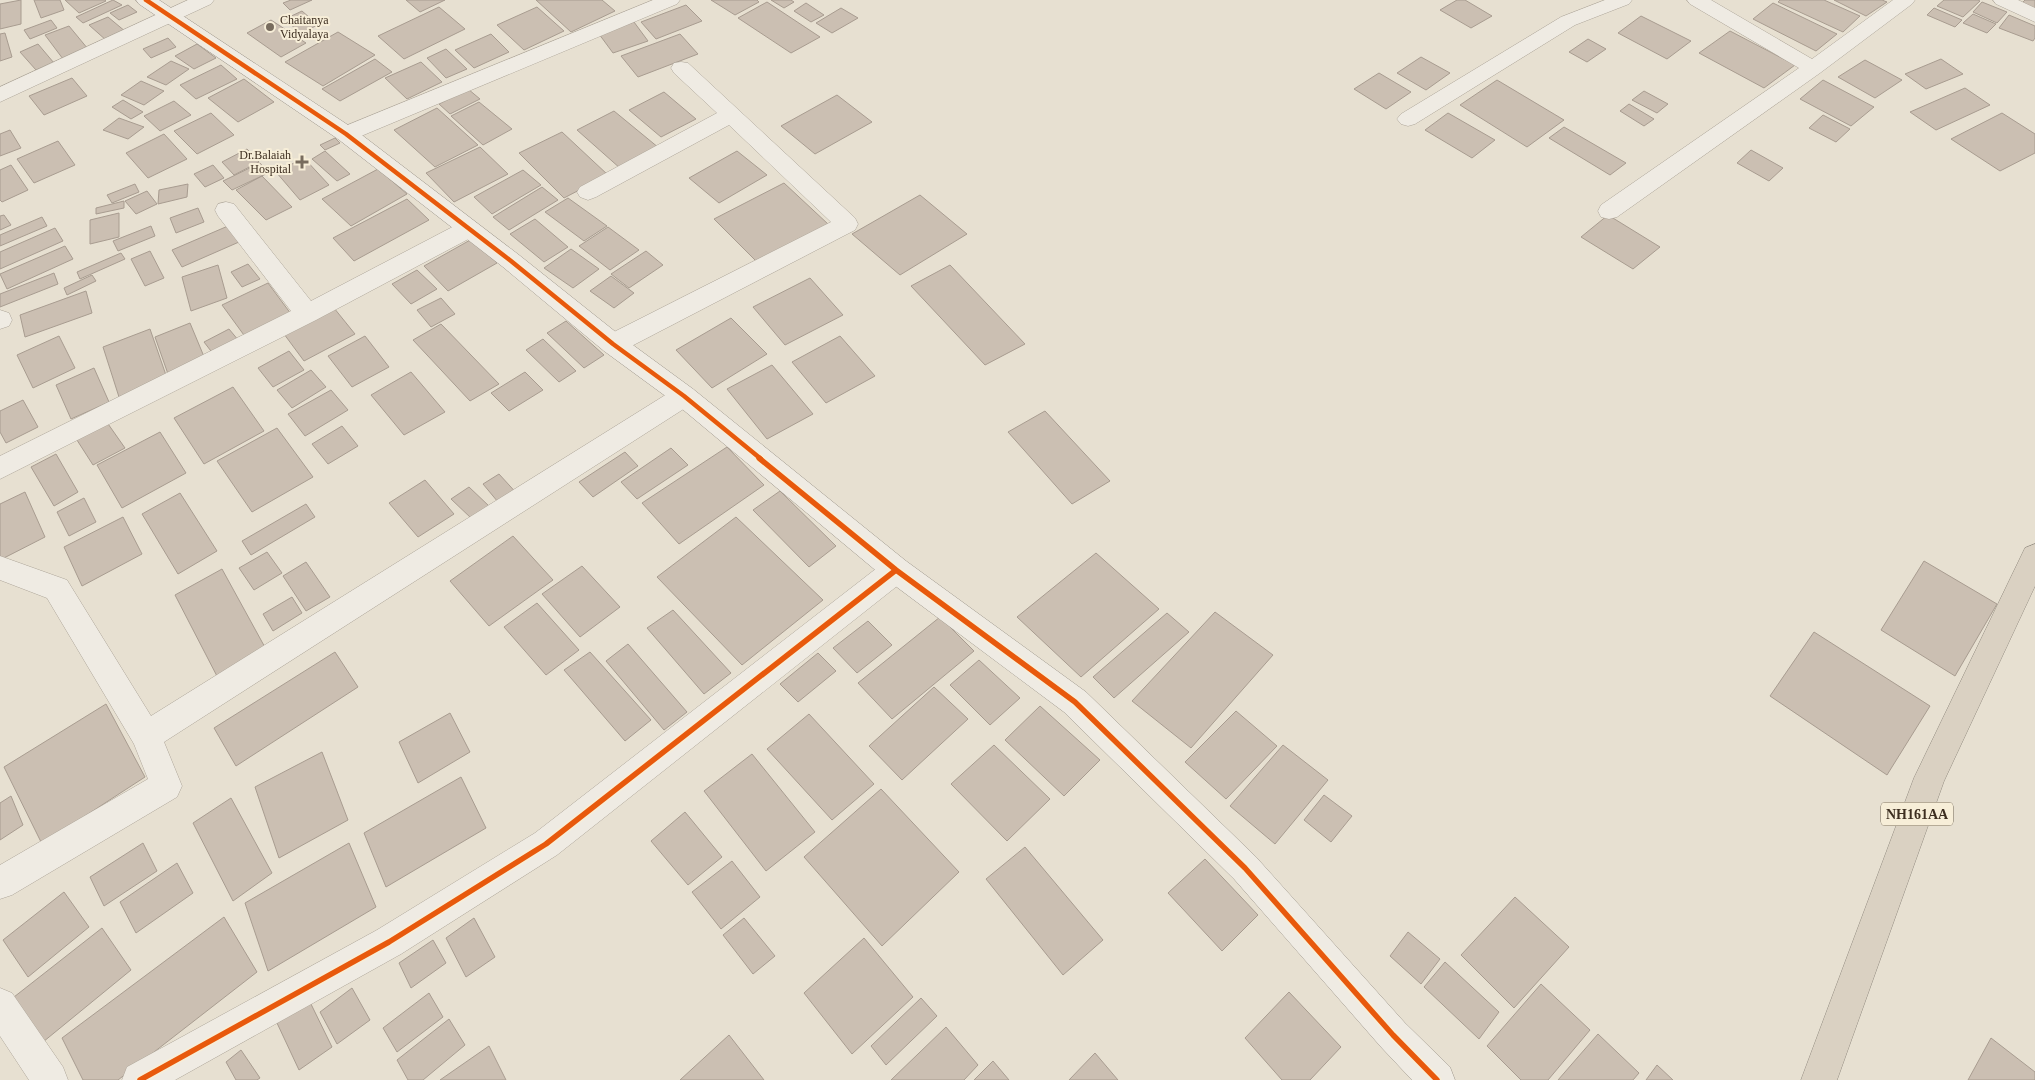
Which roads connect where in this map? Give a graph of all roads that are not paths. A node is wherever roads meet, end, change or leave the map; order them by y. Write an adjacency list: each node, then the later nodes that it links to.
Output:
1 (146, 0): 8 (street)
2 (204, 0): 8 (street)
3 (670, 0): 15 (street)
4 (1622, 0): 14 (street)
5 (1697, 0): 11 (street)
6 (1905, 0): 11 (street)
7 (2003, 0): 9 (street)
8 (169, 16): 12 (street); 15 (street)
9 (2035, 16)
10 (681, 68): 13 (street)
11 (1813, 68): 18 (street)
12 (0, 95)
13 (730, 115): 16 (street); 21 (street)
14 (1408, 119)
15 (346, 134): 19 (street)
16 (588, 192)
17 (226, 210): 20 (street)
18 (1609, 211)
19 (468, 229): 20 (street); 21 (street)
20 (306, 314): 23 (street)
21 (613, 344): 22 (street)
22 (684, 396): 26 (street); 27 (street)
23 (0, 468)
24 (2035, 556): 33 (highway, NH161AA)
25 (0, 568): 27 (street)
26 (896, 570): 31 (street); 32 (street)
27 (146, 736): 28 (street)
28 (0, 883)
29 (0, 1005): 30 (street)
30 (50, 1080)
31 (140, 1080)
32 (1437, 1080)
33 (1819, 1080)

